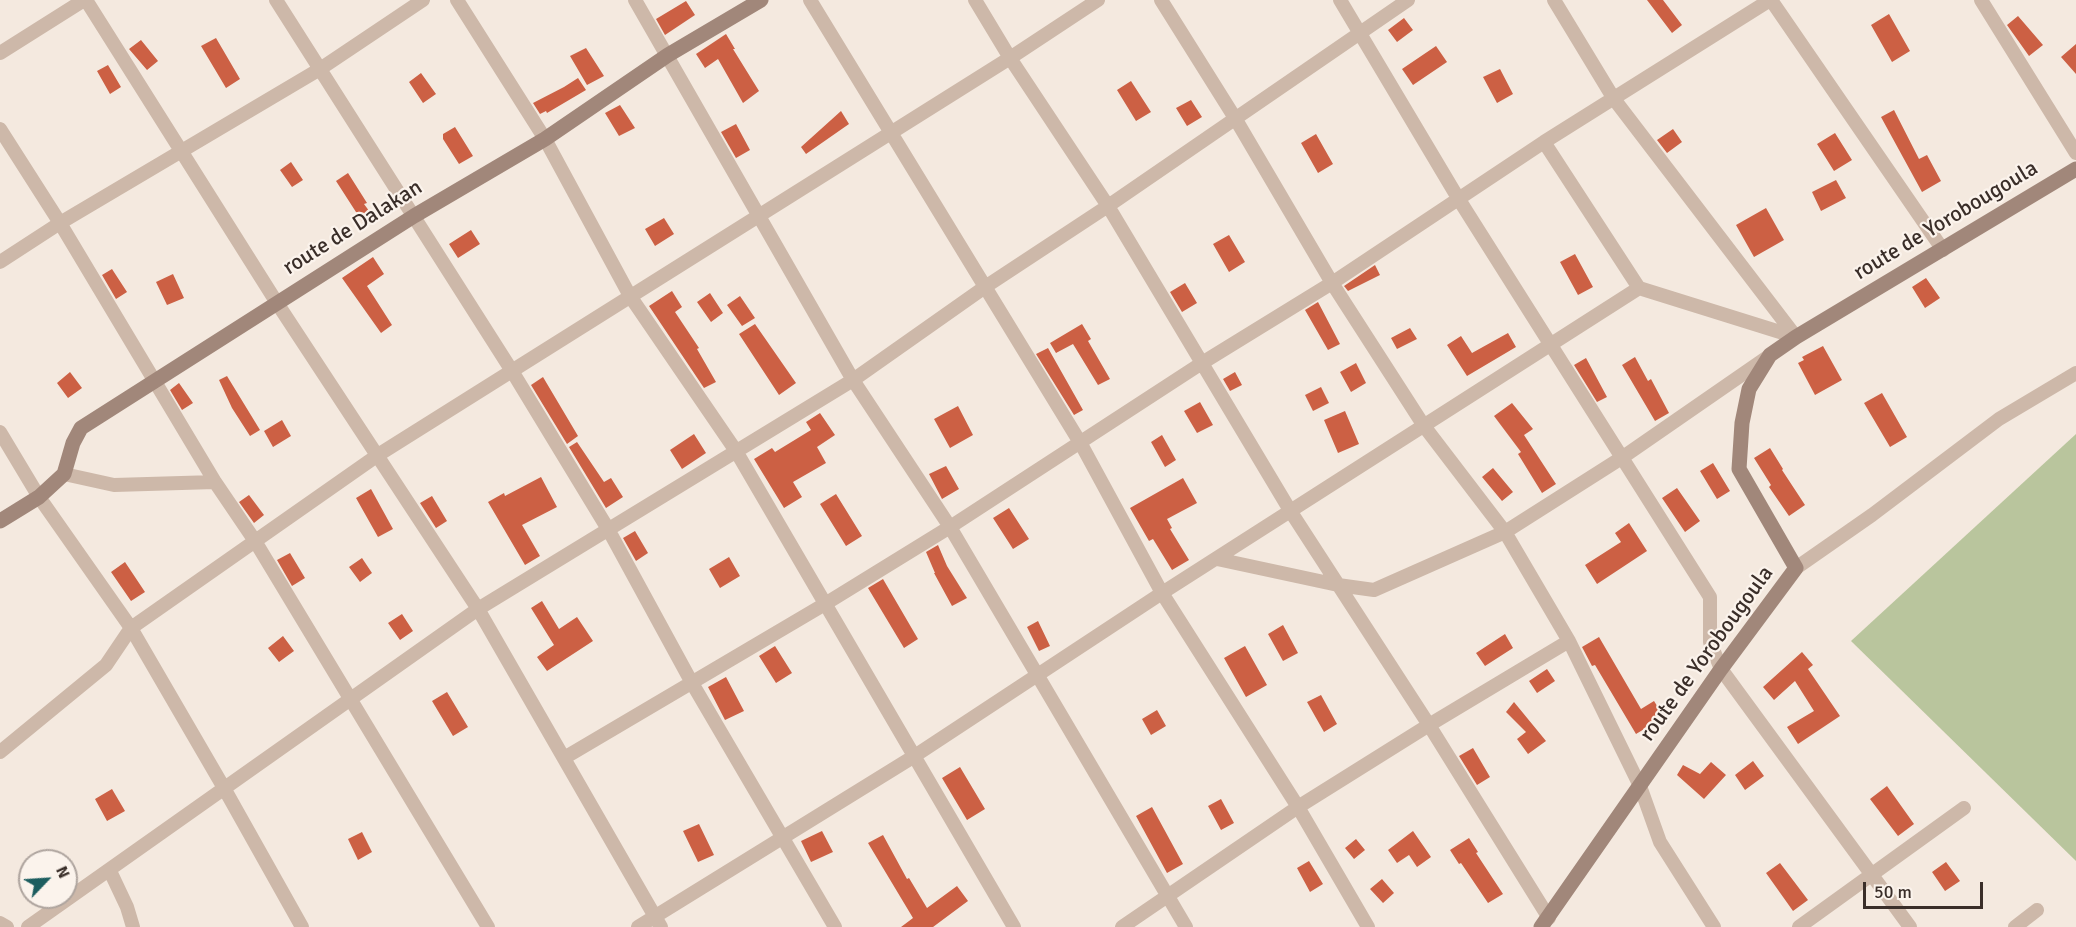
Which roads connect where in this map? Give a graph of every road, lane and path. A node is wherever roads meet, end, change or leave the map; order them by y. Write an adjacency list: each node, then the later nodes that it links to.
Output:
1 (85, 0): 17 (street); 27 (street)
2 (276, 0): 20 (street)
3 (423, 0): 20 (street)
4 (457, 0): 25 (street)
5 (635, 0): 18 (street)
6 (760, 0): 18 (main road, route de Dalakan)
7 (810, 0): 24 (street)
8 (975, 0): 19 (street)
9 (1098, 0): 19 (street)
10 (1161, 0): 22 (street)
11 (1340, 0): 16 (street)
12 (1408, 0): 16 (street)
13 (1554, 0): 21 (street)
14 (1771, 0): 21 (street); 35 (street)
15 (1981, 0): 28 (street)
16 (1360, 32): 22 (street); 30 (street)
17 (0, 53)
18 (668, 56): 25 (main road, route de Dalakan); 32 (street)
19 (1010, 58): 24 (street); 31 (street)
20 (320, 69): 27 (street); 33 (street)
21 (1614, 99): 26 (street); 42 (street)
22 (1235, 118): 31 (street); 37 (street)
23 (0, 129): 34 (street)
24 (891, 132): 32 (street); 38 (street)
25 (545, 139): 33 (main road, route de Dalakan); 40 (street)
26 (1544, 142): 30 (street); 39 (street)
27 (182, 152): 34 (street); 41 (street)
28 (2076, 153)
29 (2076, 169): 35 (main road, route de Yorobougoula)
30 (1458, 198): 37 (street); 43 (street)
31 (1108, 206): 38 (street); 45 (street)
32 (758, 215): 40 (street); 49 (street)
33 (414, 216): 41 (main road, route de Dalakan); 46 (street)
34 (60, 223): 36 (street); 48 (street)
35 (1943, 250): 42 (main road, route de Yorobougoula)
36 (0, 262)
37 (1332, 283): 45 (street); 50 (street)
38 (985, 287): 49 (street); 52 (street)
39 (1639, 288): 42 (street); 43 (street)
40 (630, 296): 46 (street); 53 (street)
41 (277, 303): 48 (main road, route de Dalakan); 54 (street)
42 (1796, 337): 44 (main road, route de Yorobougoula)
43 (1552, 345): 50 (street); 55 (street)
44 (1770, 355): 55 (street); 66 (main road, route de Yorobougoula)
45 (1202, 363): 52 (street); 59 (street)
46 (512, 371): 54 (street); 62 (street)
47 (2076, 373): 66 (street)
48 (155, 380): 56 (main road, route de Dalakan); 57 (street)
49 (853, 380): 53 (street); 61 (street)
50 (1424, 426): 59 (street); 63 (street)
51 (0, 432): 58 (street)
52 (1080, 444): 61 (street); 68 (street)
53 (736, 450): 62 (street); 69 (street)
54 (378, 455): 64 (street); 70 (street)
55 (1623, 457): 63 (street); 73 (street)
56 (64, 474): 57 (street); 58 (main road)
57 (215, 482): 64 (street)
58 (39, 497): 60 (main road); 71 (street)
59 (1291, 512): 65 (street); 67 (street)
60 (0, 521)
61 (950, 527): 69 (street); 74 (street)
62 (608, 529): 70 (street); 75 (street)
63 (1505, 532): 67 (street); 72 (street)
64 (255, 541): 71 (street); 76 (street)
65 (1217, 559): 67 (street); 68 (street)
66 (1796, 568): 73 (main road, route de Yorobougoula)
67 (1338, 585): 77 (street)
68 (1162, 593): 74 (street); 83 (street)
69 (825, 604): 75 (street); 79 (street)
70 (478, 609): 76 (street); 80 (street)
71 (131, 628): 78 (street); 82 (street)
72 (1569, 641): 77 (street); 81 (street)
73 (1721, 669): 81 (main road, route de Yorobougoula); 87 (street)
74 (1039, 675): 79 (street); 88 (street)
75 (692, 683): 80 (street); 85 (street)
76 (350, 700): 82 (street); 97 (street)
77 (1429, 725): 83 (street); 91 (street)
78 (0, 752)
79 (913, 757): 85 (street); 100 (street)
80 (564, 758): 90 (street)
81 (1640, 786): 91 (main road, route de Yorobougoula); 104 (street)
82 (224, 788): 86 (street); 96 (street)
83 (1298, 807): 88 (street); 103 (street)
84 (1964, 808): 87 (street)
85 (783, 838): 90 (street); 99 (street)
86 (110, 871): 93 (street); 95 (street)
87 (1872, 875): 105 (street); 106 (street)
88 (1169, 897): 101 (street); 102 (street)
89 (2037, 910): 107 (street)
90 (658, 922): 98 (street)
91 (1545, 922)
92 (0, 923): 94 (street)
93 (36, 925)
94 (7, 927)
95 (133, 927)
96 (302, 927)
97 (488, 927)
98 (638, 927)
99 (835, 927)
100 (1014, 927)
101 (1122, 927)
102 (1186, 927)
103 (1368, 927)
104 (1714, 927)
105 (1799, 927)
106 (1910, 927)
107 (2015, 927)

